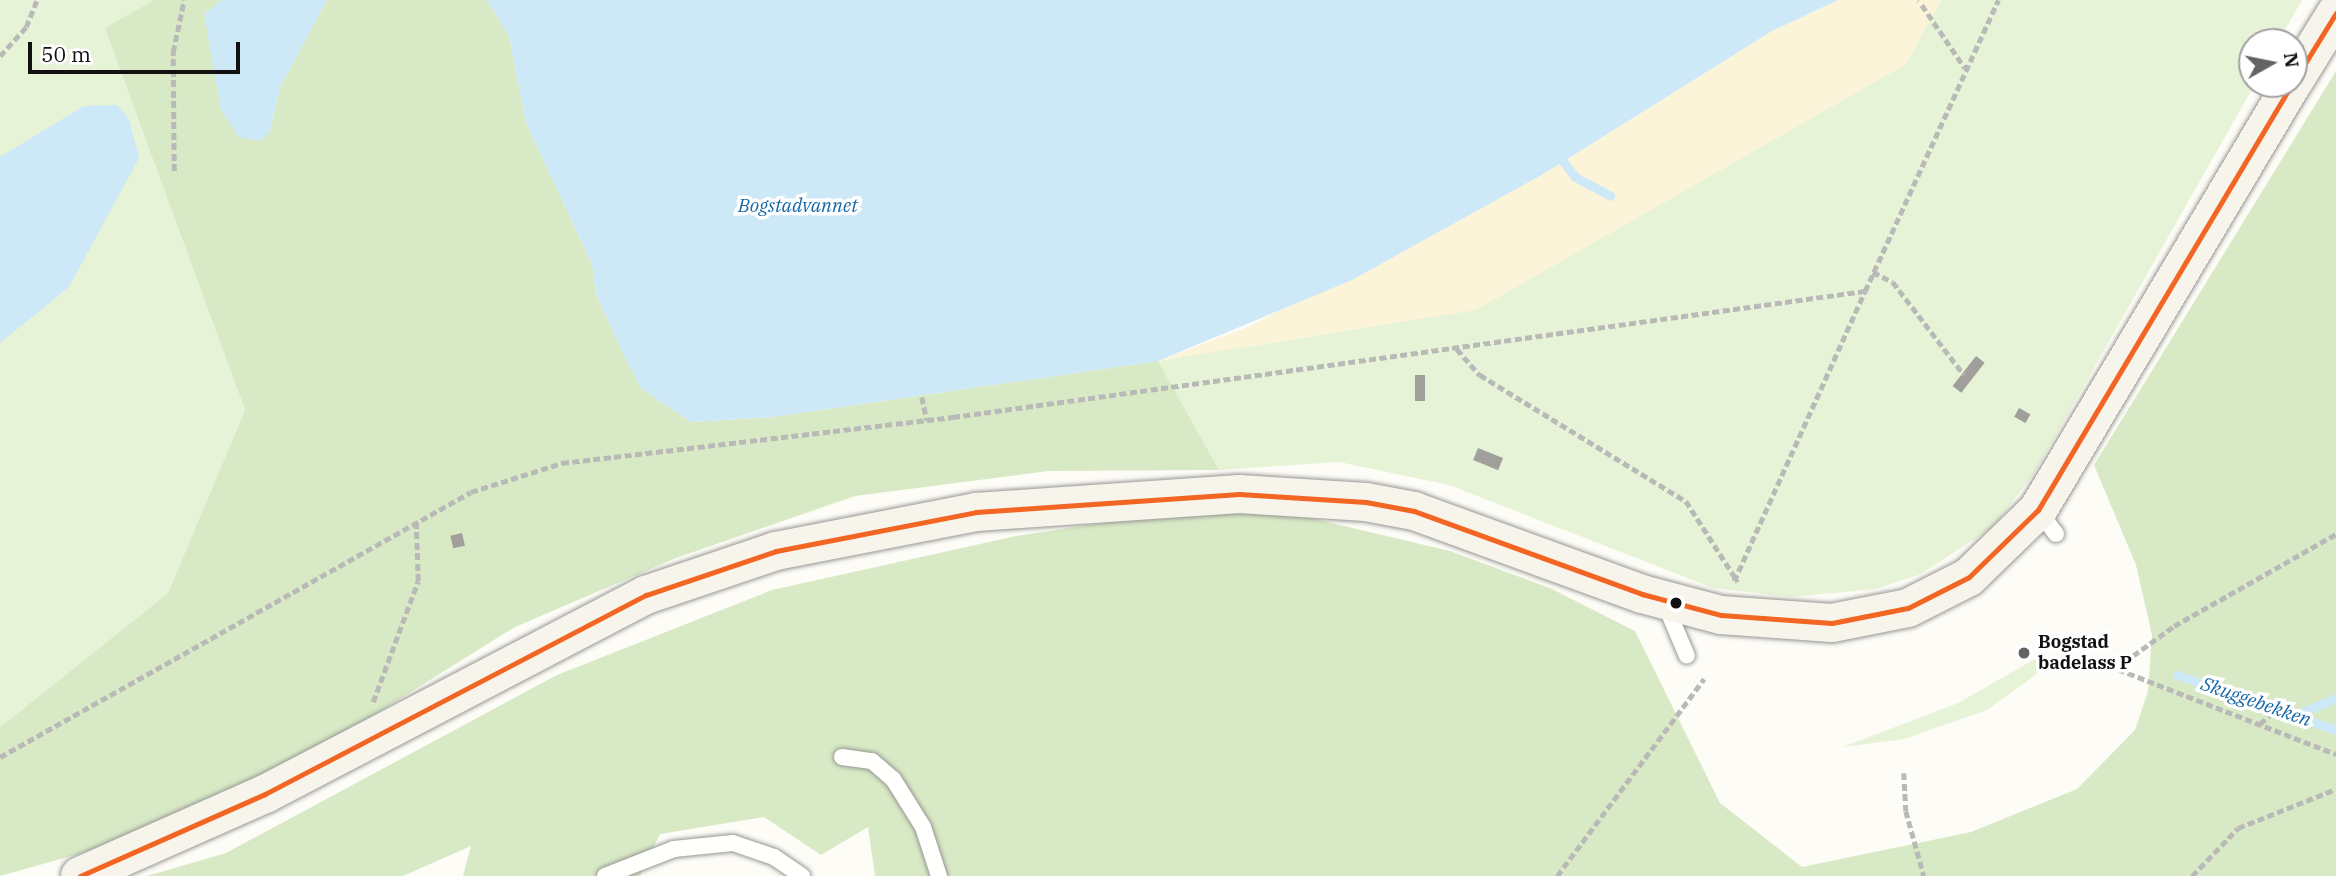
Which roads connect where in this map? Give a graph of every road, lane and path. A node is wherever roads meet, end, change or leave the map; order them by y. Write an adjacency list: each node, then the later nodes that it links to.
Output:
1 (37, 0): 6 (path)
2 (184, 0): 10 (path)
3 (1998, 0): 8 (path)
4 (1920, 2): 8 (path)
5 (2336, 13): 7 (street)
6 (0, 56)
7 (2308, 59)
8 (1966, 69): 11 (path)
9 (2285, 98): 22 (street)
10 (174, 172)
11 (1873, 272): 12 (path); 14 (path)
12 (1864, 291): 13 (path); 19 (path)
13 (1456, 349): 16 (path); 19 (path)
14 (1964, 375)
15 (922, 397): 16 (path)
16 (927, 420): 17 (path)
17 (416, 522): 29 (path); 31 (path)
18 (2336, 534): 25 (path)
19 (1736, 580): 20 (path); 22 (path)
20 (1742, 587)
21 (1664, 601): 22 (street); 24 (lane); 29 (street)
22 (1704, 611)
23 (2079, 654): 25 (path)
24 (1687, 656)
25 (2116, 668): 28 (path)
26 (1704, 680): 39 (path)
27 (2278, 707): 28 (path)
28 (2260, 724): 30 (path)
29 (375, 737): 36 (street)
30 (2336, 754)
31 (0, 757)
32 (842, 757): 38 (lane)
33 (1904, 772): 40 (path)
34 (2336, 789): 41 (path)
35 (795, 874): 37 (lane)
36 (80, 876)
37 (605, 876)
38 (939, 876)
39 (1557, 876)
40 (1924, 876)
41 (2192, 876)

